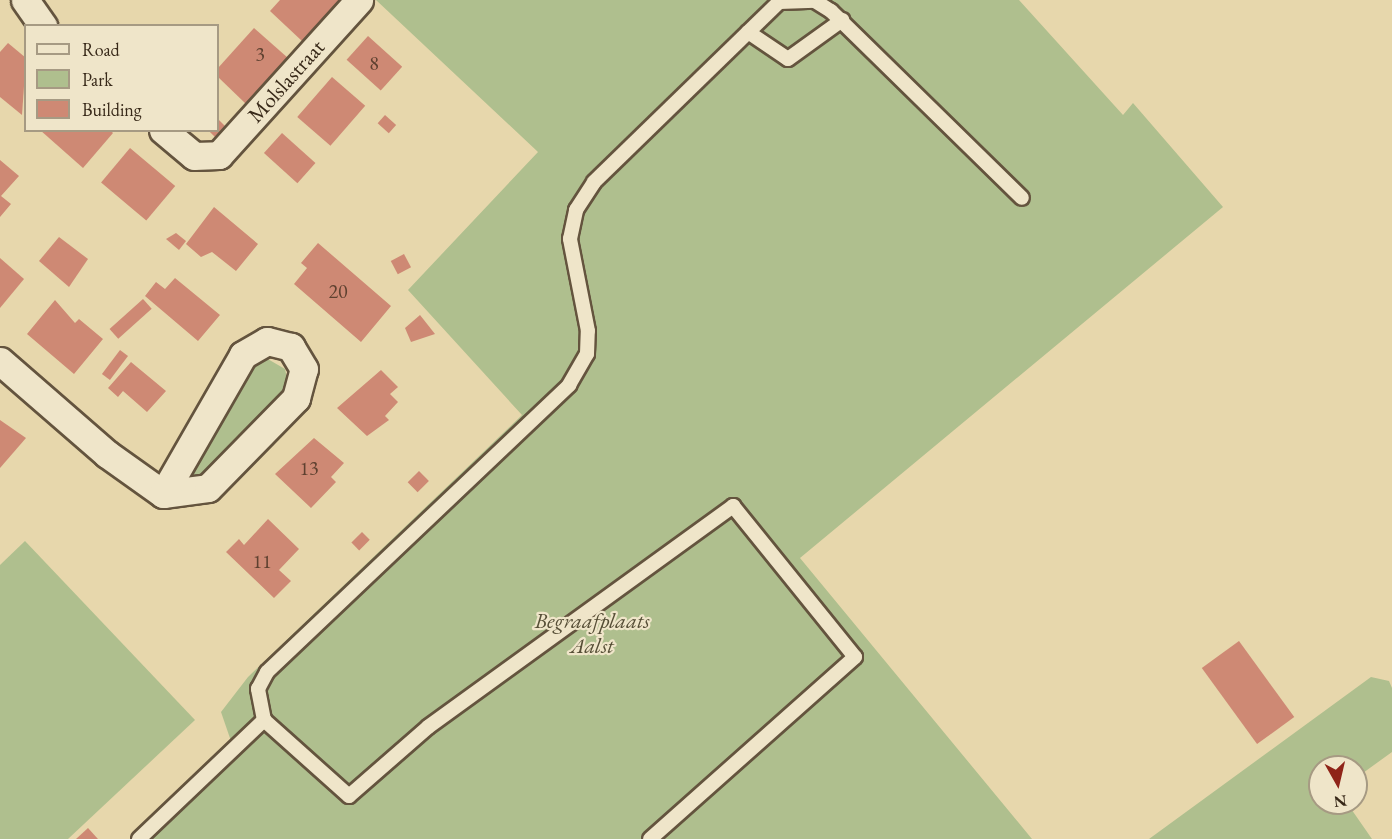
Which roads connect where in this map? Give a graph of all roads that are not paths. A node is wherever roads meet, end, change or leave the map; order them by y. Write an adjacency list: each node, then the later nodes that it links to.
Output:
1 (358, 0): 5 (street, Molslastraat)
2 (780, 1): 3 (lane); 4 (lane)
3 (842, 20): 4 (lane); 6 (lane)
4 (748, 32): 9 (lane)
5 (165, 132)
6 (1022, 198)
7 (0, 361): 8 (street)
8 (163, 494): 8 (street)
9 (264, 720): 10 (lane); 11 (lane)
10 (139, 839)
11 (650, 839)

